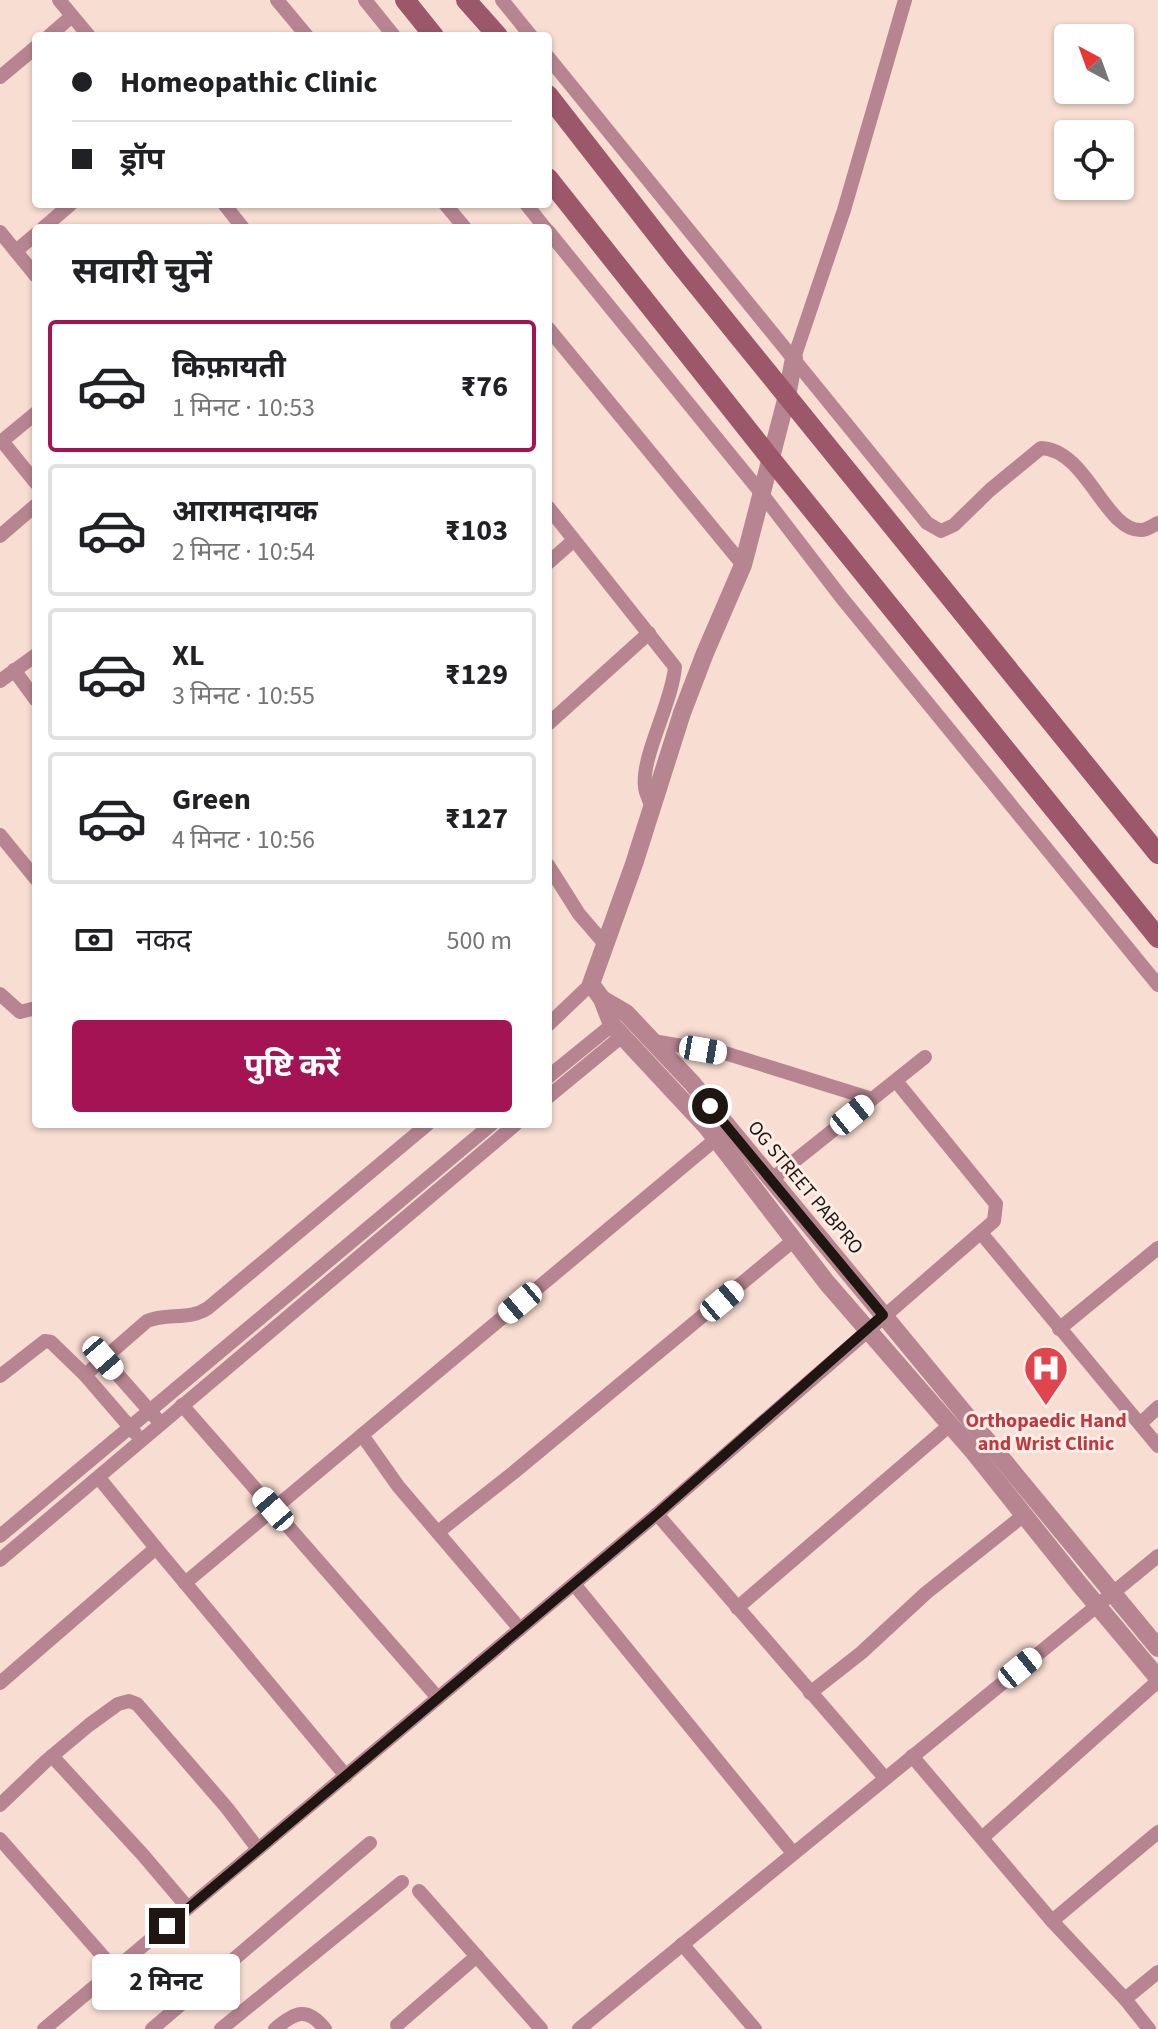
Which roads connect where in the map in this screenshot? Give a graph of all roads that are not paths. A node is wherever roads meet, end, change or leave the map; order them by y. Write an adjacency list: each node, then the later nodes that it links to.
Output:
1 (59, 0): 8 (street)
2 (277, 0): 11 (street)
3 (365, 0): 12 (street)
4 (405, 0): 13 (main road)
5 (466, 0): 14 (main road)
6 (502, 0): 15 (street)
7 (905, 0): 35 (street)
8 (72, 16): 9 (street); 10 (street)
9 (54, 32)
10 (86, 32)
11 (304, 32)
12 (391, 32)
13 (431, 32)
14 (494, 32)
15 (528, 32)
16 (32, 50): 18 (street)
17 (552, 62): 35 (street)
18 (0, 77)
19 (552, 100): 36 (main road)
20 (552, 183): 39 (main road)
21 (66, 208): 25 (street)
22 (227, 208): 26 (street)
23 (448, 208): 27 (street)
24 (529, 208): 28 (street)
25 (48, 224)
26 (240, 224)
27 (462, 224)
28 (542, 224)
29 (0, 232): 32 (street)
30 (552, 236): 41 (street)
31 (32, 237): 32 (street)
32 (16, 251): 33 (street)
33 (32, 271)
34 (552, 335): 48 (street)
35 (794, 358): 36 (street); 44 (street)
36 (787, 396): 39 (street); 57 (main road)
37 (32, 416): 38 (street)
38 (1, 439): 40 (street)
39 (771, 459): 41 (street); 60 (main road)
40 (32, 478)
41 (762, 494): 48 (street); 63 (street)
42 (32, 508): 45 (street)
43 (552, 512): 46 (street)
44 (1158, 523)
45 (0, 536)
46 (573, 541): 47 (street); 49 (street)
47 (552, 559)
48 (743, 565): 55 (street)
49 (649, 633): 54 (street); 55 (street)
50 (32, 658): 51 (street)
51 (14, 670): 52 (street); 53 (street)
52 (0, 681)
53 (32, 695)
54 (552, 720)
55 (651, 805): 61 (street)
56 (0, 835): 59 (street)
57 (1158, 854)
58 (552, 871): 61 (street)
59 (32, 874)
60 (1158, 938)
61 (604, 943): 62 (street)
62 (591, 984): 66 (street); 67 (street, OG STREET PABPRO)
63 (1158, 985)
64 (0, 994): 65 (street)
65 (32, 1009)
66 (552, 1021)
67 (624, 1025): 68 (street, OG STREET PABPRO); 70 (street); 72 (street); 77 (street, OG STREET PABPRO)
68 (653, 1041): 73 (street); 78 (street, OG STREET PABPRO)
69 (925, 1057): 71 (street)
70 (552, 1074)
71 (896, 1081): 73 (street); 79 (street)
72 (552, 1093)
73 (872, 1099): 78 (street)
74 (423, 1128): 85 (street)
75 (487, 1128): 90 (street)
76 (511, 1128): 88 (street)
77 (716, 1139): 80 (street, OG STREET PABPRO); 95 (street)
78 (772, 1179): 82 (street, OG STREET PABPRO)
79 (981, 1233): 82 (street); 84 (street)
80 (794, 1240): 83 (street, OG STREET PABPRO); 102 (street)
81 (1158, 1248): 84 (street)
82 (883, 1315): 83 (street); 109 (street, OG STREET PABPRO)
83 (867, 1329): 93 (street, OG STREET PABPRO); 100 (street)
84 (1059, 1329): 92 (street)
85 (103, 1358): 86 (street); 90 (street)
86 (85, 1375): 87 (street); 94 (street)
87 (0, 1376)
88 (182, 1405): 91 (street); 99 (street)
89 (1158, 1407): 92 (street)
90 (150, 1411): 91 (street); 94 (street)
91 (160, 1424): 96 (street)
92 (1140, 1424): 97 (street)
93 (950, 1425): 101 (street, OG STREET PABPRO); 111 (street)
94 (130, 1428): 96 (street); 103 (street)
95 (362, 1435): 99 (street); 102 (street)
96 (141, 1440): 98 (street)
97 (1158, 1446)
98 (99, 1478): 104 (street); 106 (street)
99 (273, 1509): 107 (street); 117 (street)
100 (657, 1514): 108 (street); 111 (street)
101 (1024, 1515): 110 (street, OG STREET PABPRO); 116 (street)
102 (438, 1532): 112 (street)
103 (0, 1536)
104 (156, 1548): 107 (street); 115 (street)
105 (1158, 1556): 109 (street)
106 (0, 1560)
107 (185, 1583): 120 (street)
108 (574, 1584): 112 (street); 128 (street)
109 (1113, 1591): 110 (street); 113 (street, OG STREET PABPRO)
110 (1096, 1605): 114 (street, OG STREET PABPRO); 119 (street)
111 (737, 1608): 116 (street)
112 (520, 1629): 117 (street)
113 (1158, 1648)
114 (1158, 1679): 124 (street)
115 (0, 1683)
116 (810, 1693): 121 (street)
117 (438, 1698): 120 (street)
118 (52, 1756): 122 (street); 127 (street); 131 (street)
119 (912, 1756): 121 (street); 124 (street)
120 (346, 1776): 127 (street)
121 (885, 1778): 128 (street)
122 (0, 1805)
123 (1158, 1832): 132 (street)
124 (982, 1838): 132 (street)
125 (0, 1839): 135 (street)
126 (370, 1843): 140 (street)
127 (258, 1849): 131 (street)
128 (793, 1853): 133 (street)
129 (402, 1882): 141 (street)
130 (419, 1891): 134 (street)
131 (188, 1908): 135 (street)
132 (1052, 1921): 137 (street)
133 (682, 1944): 145 (street); 146 (street)
134 (477, 1956): 138 (street); 144 (street)
135 (115, 1970): 139 (street)
136 (1158, 1972): 137 (street)
137 (1125, 1999): 147 (street)
138 (397, 2028)
139 (45, 2029)
140 (152, 2029)
141 (221, 2029)
142 (275, 2029): 143 (street)
143 (325, 2029)
144 (541, 2029)
145 (579, 2029)
146 (755, 2029)
147 (1149, 2029)

